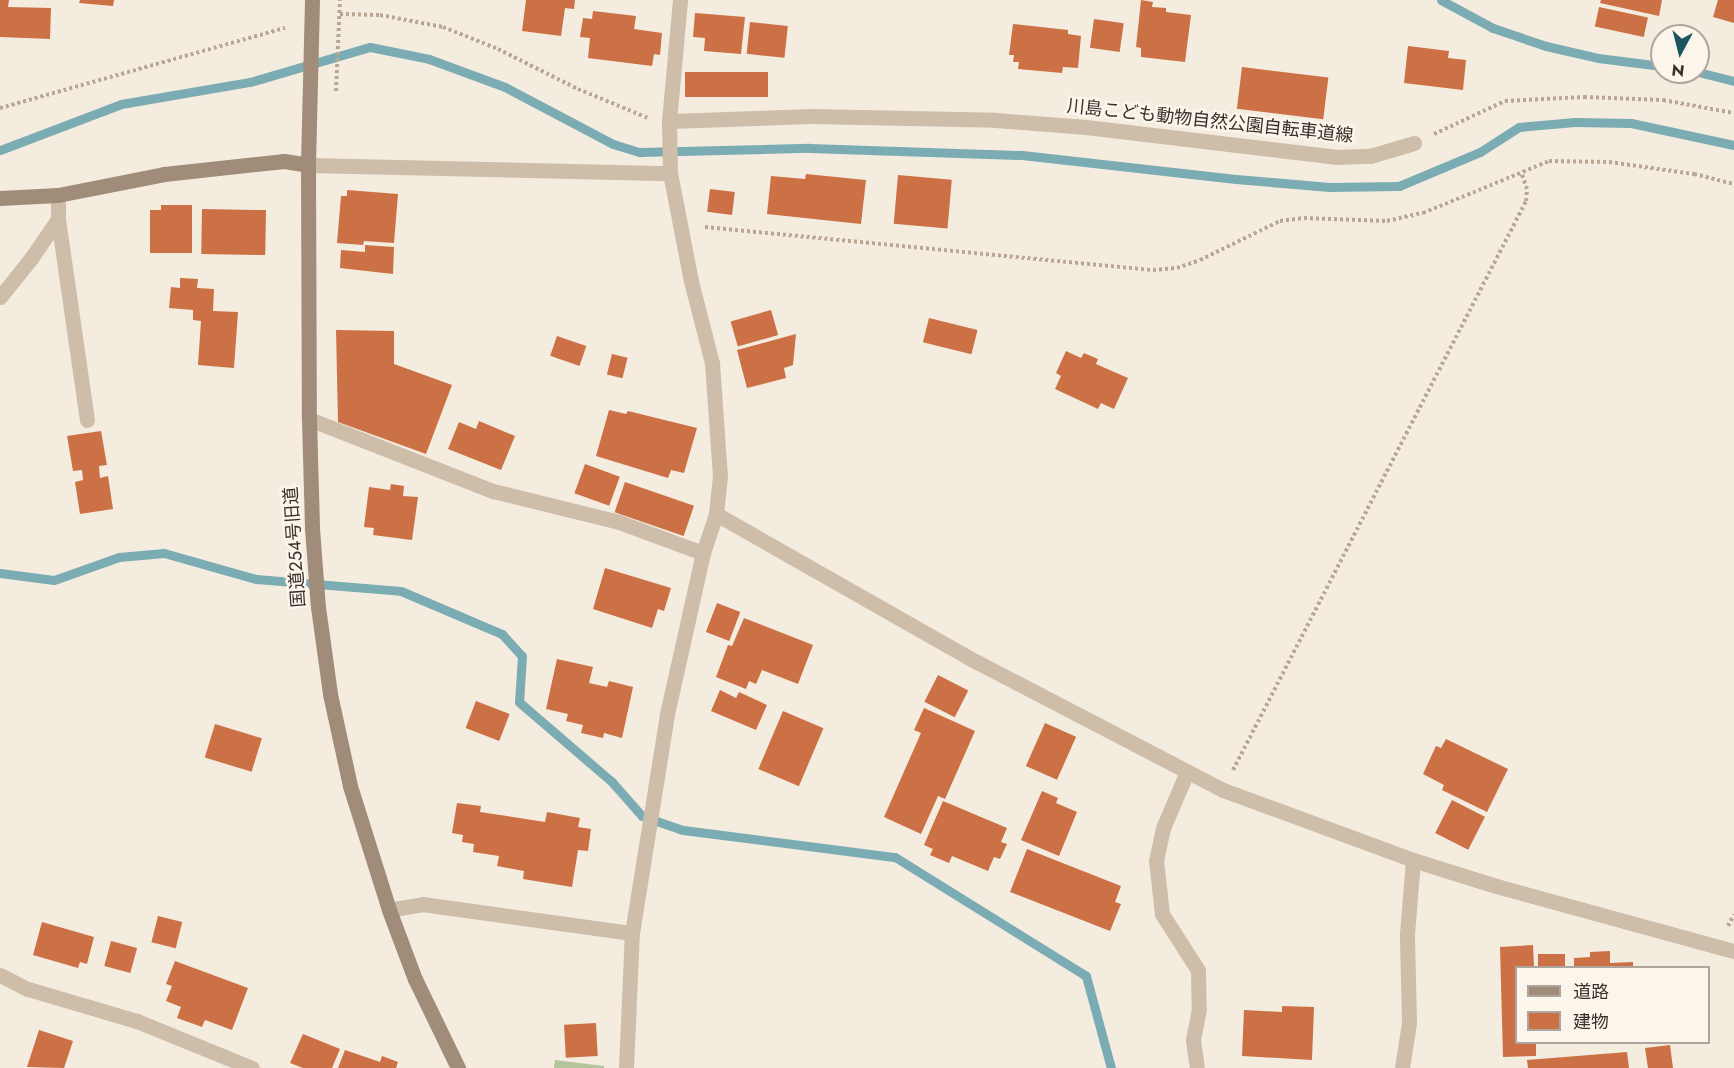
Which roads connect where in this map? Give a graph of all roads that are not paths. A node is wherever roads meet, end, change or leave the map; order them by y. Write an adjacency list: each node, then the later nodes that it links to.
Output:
1 (312, 0): 5 (street, 国道254号旧道)
2 (680, 0): 3 (street)
3 (669, 122): 4 (street, 川島こども動物自然公園自転車道線); 6 (street)
4 (1414, 143)
5 (308, 165): 6 (street); 7 (street); 11 (street, 国道254号旧道)
6 (670, 173): 13 (street)
7 (58, 195): 8 (street); 9 (street)
8 (0, 198)
9 (58, 219): 10 (street); 12 (street)
10 (0, 297)
11 (309, 419): 14 (street); 17 (street, 国道254号旧道)
12 (87, 420)
13 (717, 514): 14 (street); 15 (street)
14 (704, 553): 18 (street)
15 (1187, 772): 16 (street); 24 (street)
16 (1413, 860): 19 (street); 25 (street)
17 (389, 910): 18 (street); 22 (street, 国道254号旧道)
18 (632, 933): 23 (street)
19 (1734, 951)
20 (0, 975): 21 (street)
21 (252, 1068)
22 (458, 1068)
23 (626, 1068)
24 (1197, 1068)
25 (1402, 1068)

